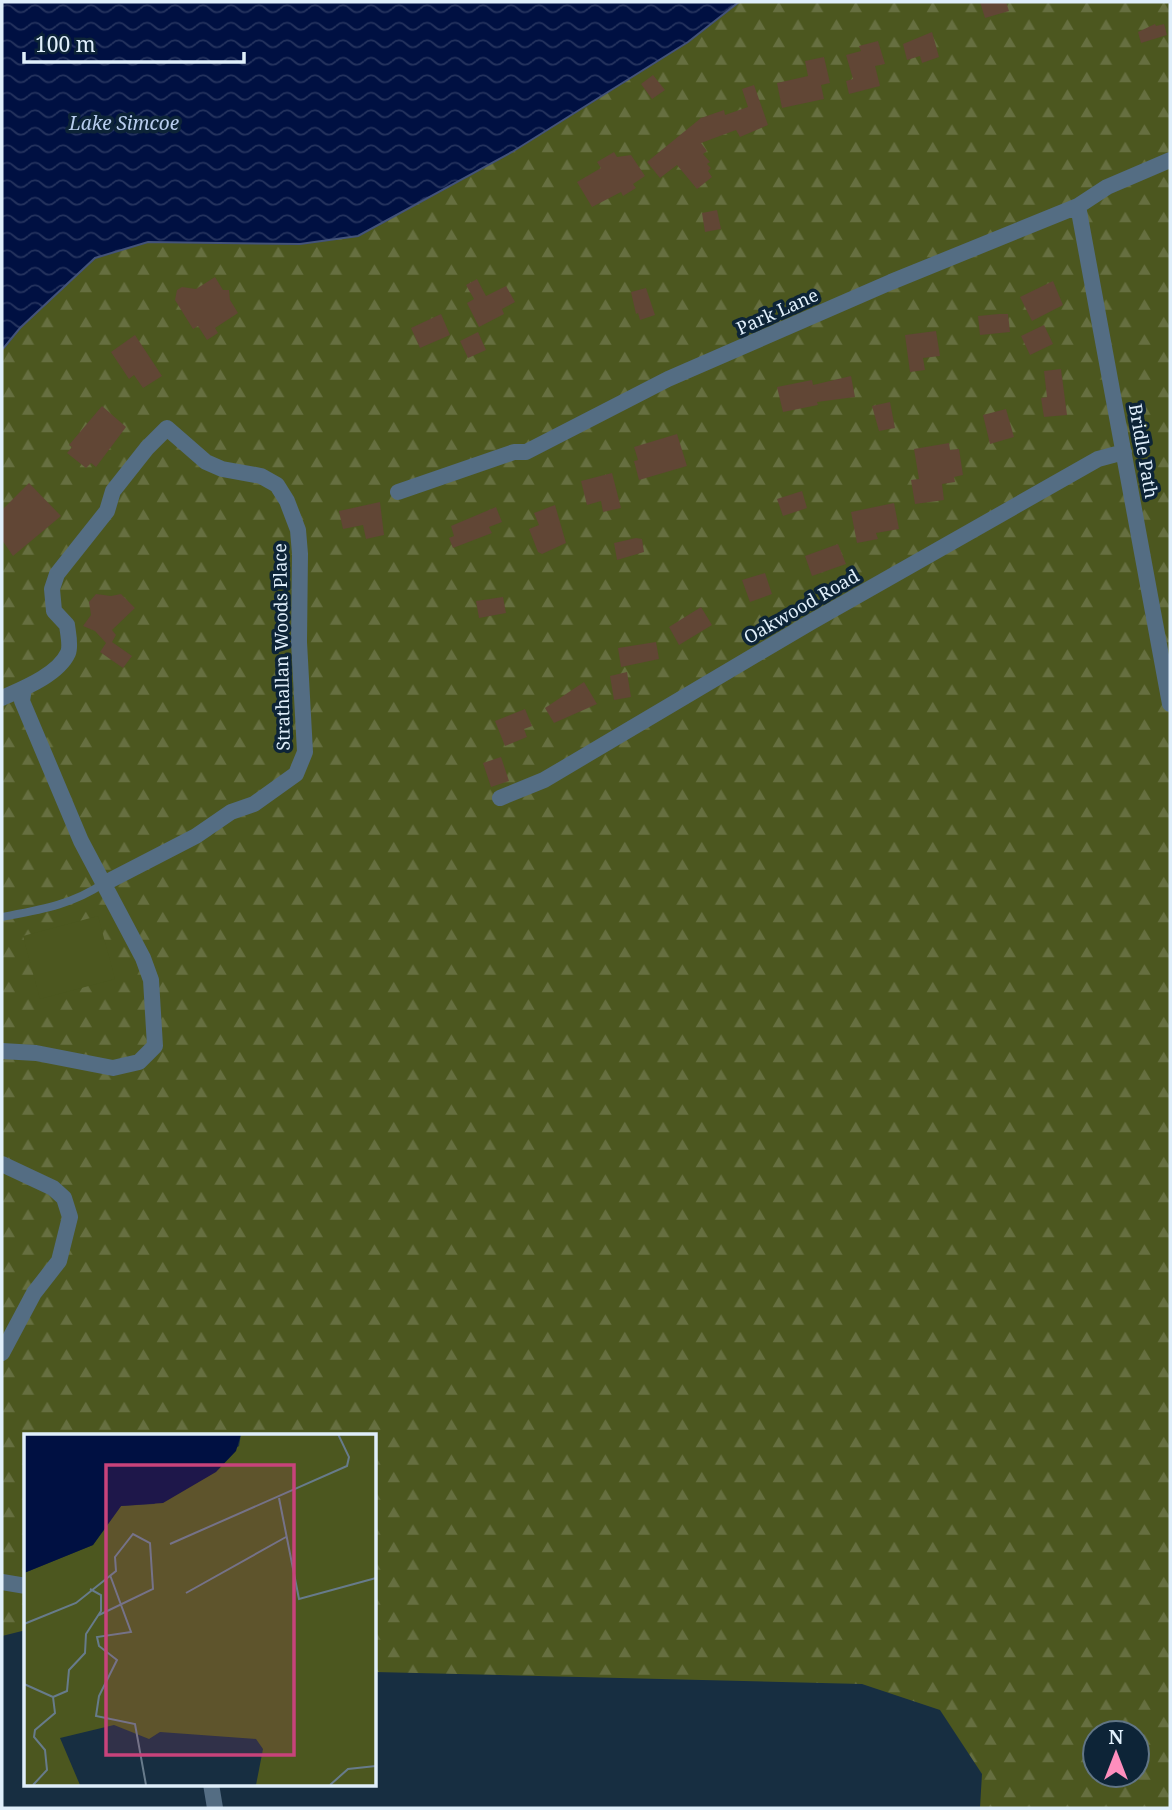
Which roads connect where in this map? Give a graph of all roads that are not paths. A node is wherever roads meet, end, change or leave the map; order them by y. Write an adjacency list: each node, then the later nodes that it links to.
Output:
1 (1170, 160): 2 (street, Park Lane)
2 (1078, 206): 3 (street, Bridle Path); 4 (street, Park Lane)
3 (1124, 452): 7 (street, Bridle Path); 8 (street, Oakwood Road)
4 (398, 492)
5 (24, 688): 6 (street, Strathallan Woods Place); 9 (street); 9 (street, Strathallan Woods Place)
6 (2, 698)
7 (1170, 704)
8 (500, 798)
9 (105, 883): 10 (lane); 11 (street)
10 (2, 917)
11 (2, 1051)
12 (2, 1164): 13 (street)
13 (2, 1353)
14 (2, 1582): 15 (street)
15 (24, 1586)
16 (211, 1786): 17 (street)
17 (215, 1808)

